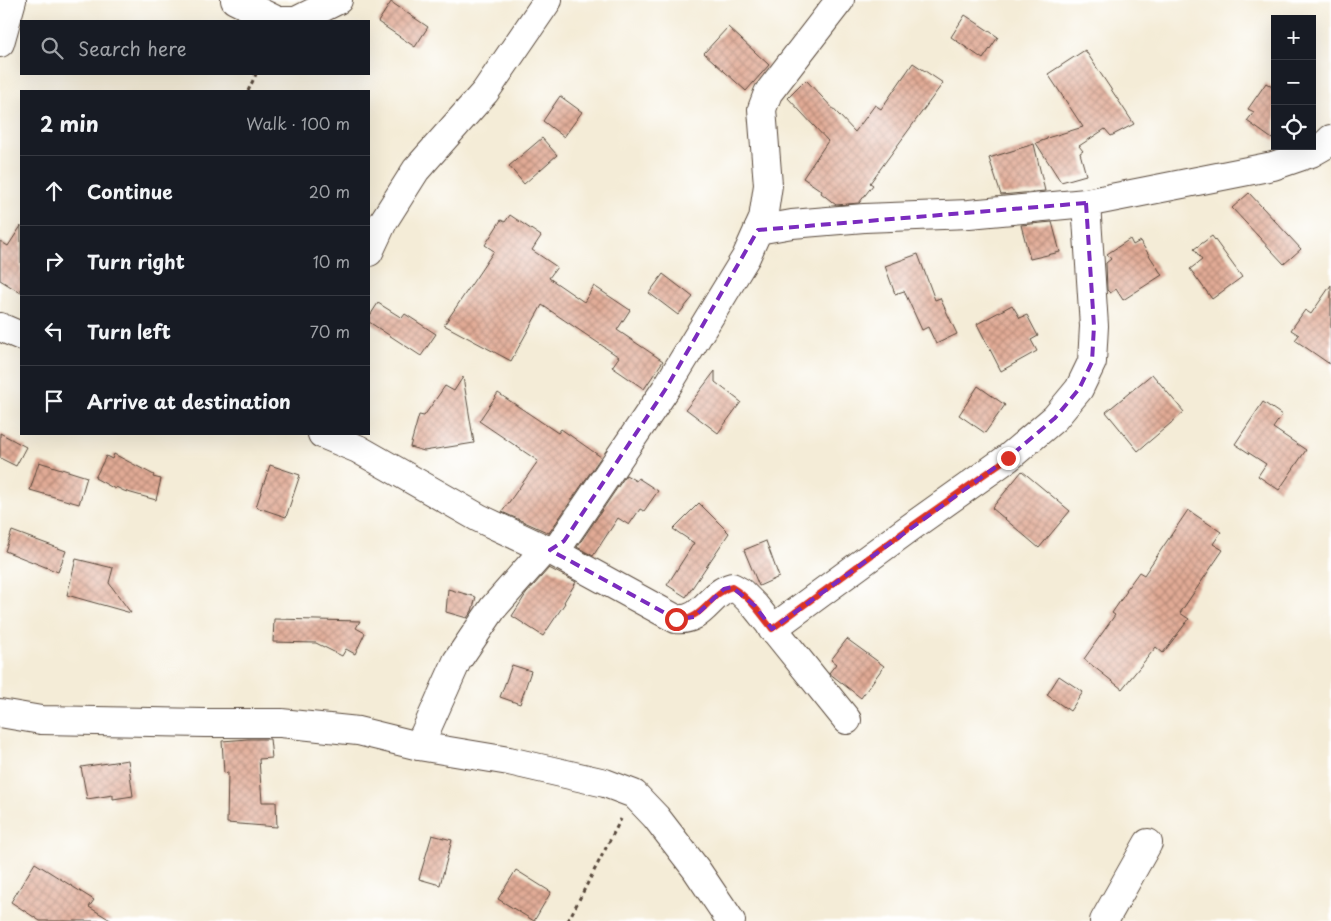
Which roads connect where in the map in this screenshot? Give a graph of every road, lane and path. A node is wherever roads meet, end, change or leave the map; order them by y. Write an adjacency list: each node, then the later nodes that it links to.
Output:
1 (12, 0): 8 (street)
2 (235, 0): 6 (street)
3 (338, 0): 7 (street)
4 (548, 0): 14 (street)
5 (831, 4): 13 (street)
6 (276, 20)
7 (298, 20)
8 (0, 43)
9 (256, 75): 10 (path)
10 (248, 90)
11 (1331, 139): 12 (street)
12 (1086, 203): 13 (street); 19 (street)
13 (758, 230): 18 (street)
14 (370, 250)
15 (0, 327): 16 (street)
16 (20, 336)
17 (324, 435): 18 (street)
18 (548, 549): 19 (street); 22 (street)
19 (772, 629): 21 (street)
20 (0, 713): 22 (street)
21 (847, 720)
22 (419, 746): 23 (street)
23 (634, 794): 25 (path); 26 (street)
24 (1148, 843): 27 (street)
25 (568, 921)
26 (731, 921)
27 (1104, 921)

